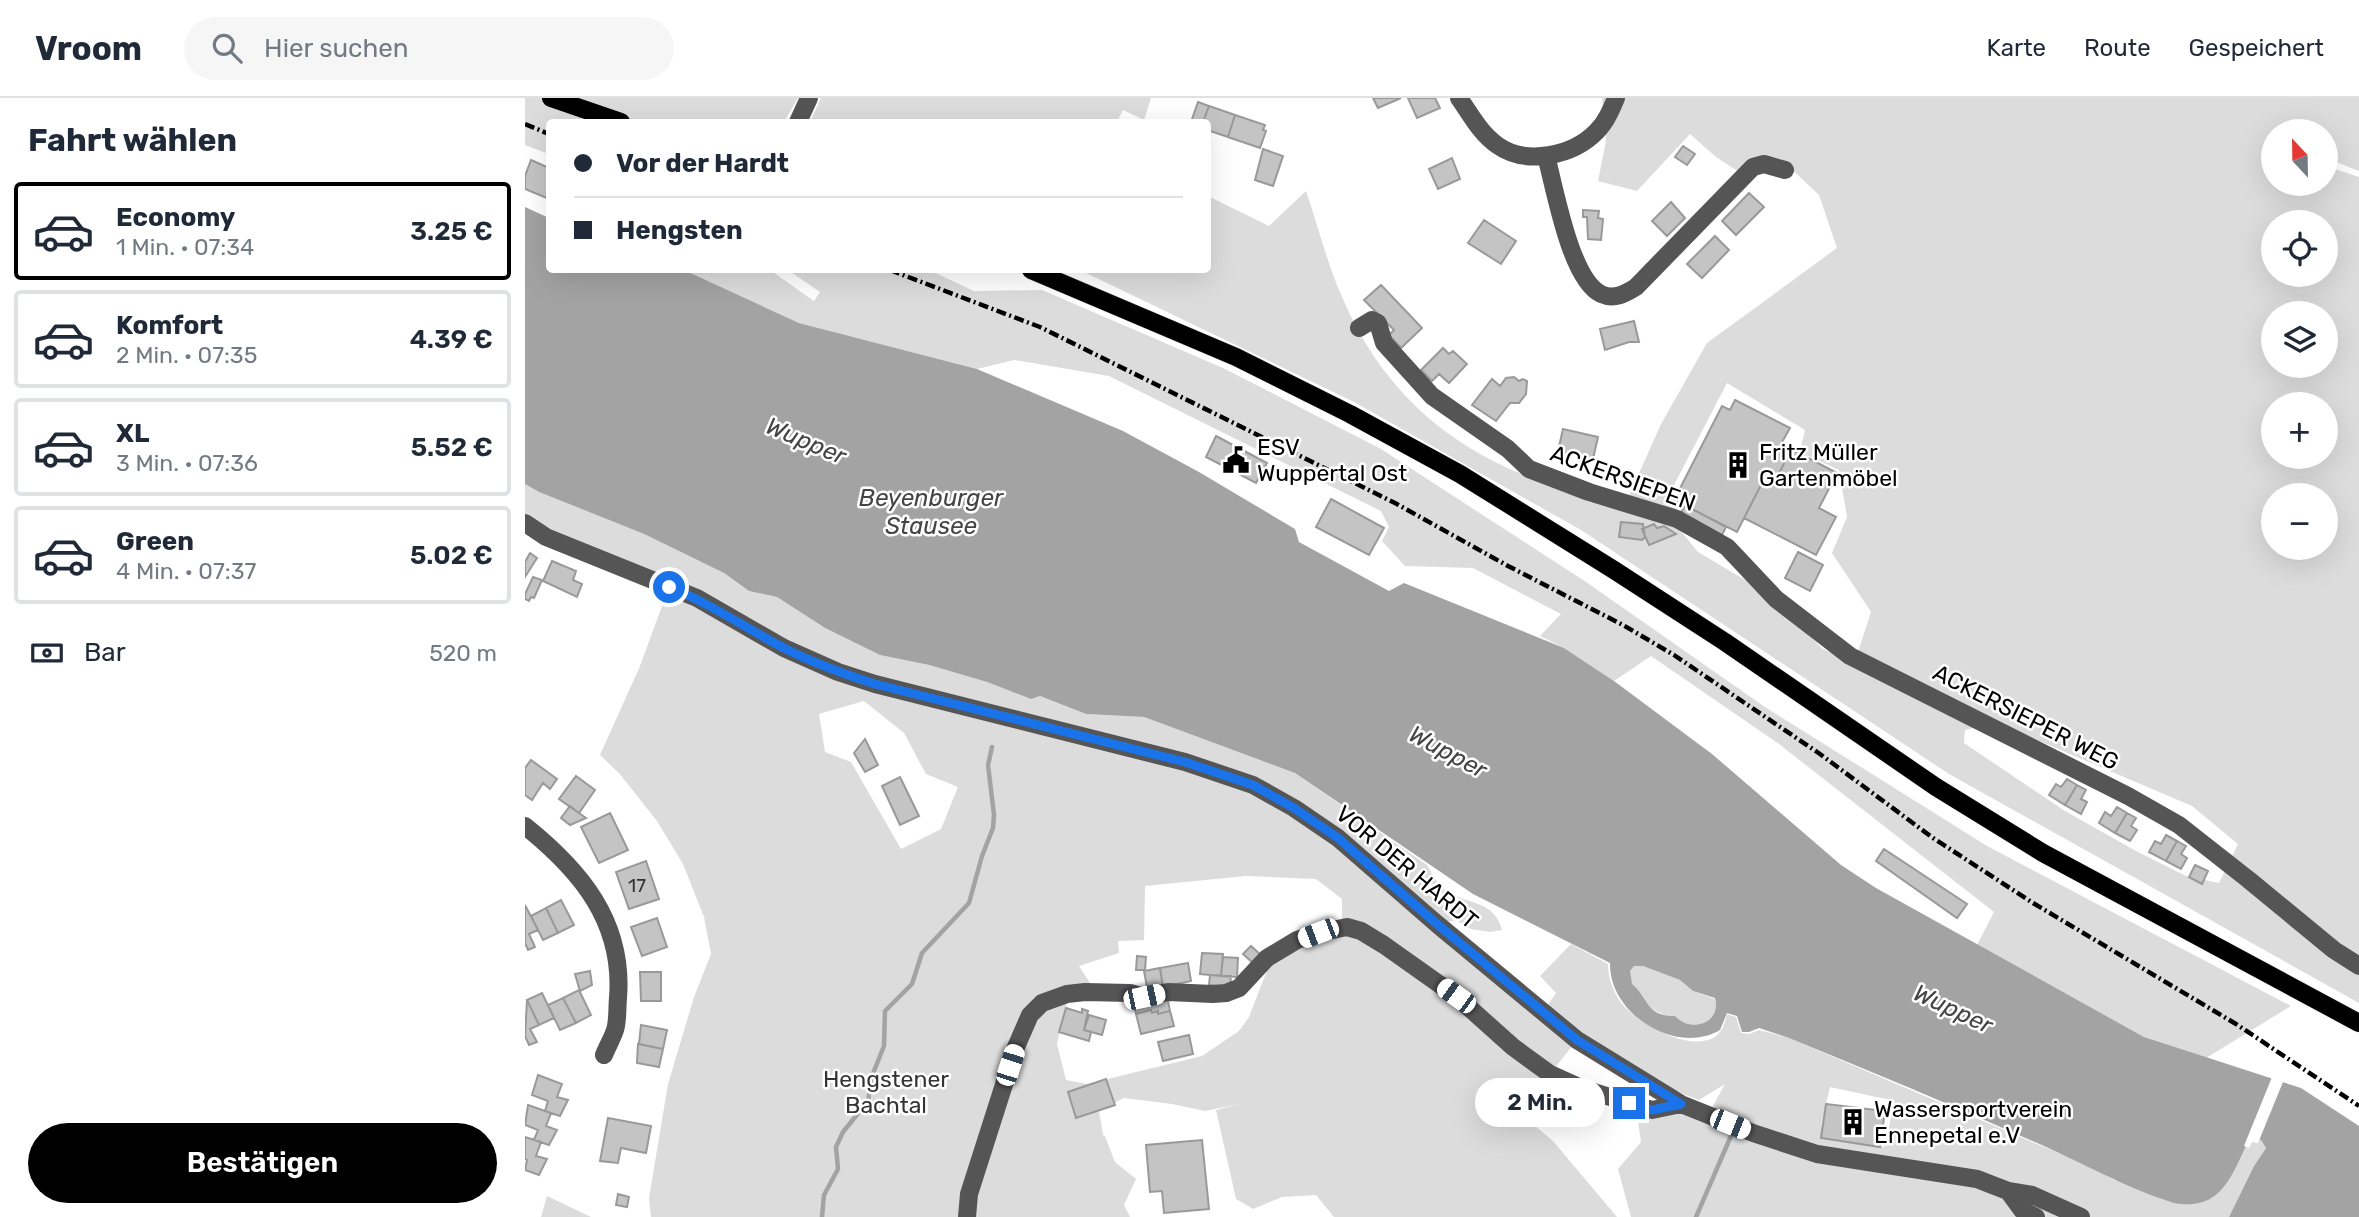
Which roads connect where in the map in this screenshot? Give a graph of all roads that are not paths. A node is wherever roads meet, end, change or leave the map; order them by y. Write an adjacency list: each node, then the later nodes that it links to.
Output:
1 (551, 98): 5 (main road)
2 (809, 98): 6 (street)
3 (1459, 98): 7 (street)
4 (1616, 98): 7 (street)
5 (612, 119)
6 (799, 119)
7 (1546, 156): 8 (street)
8 (1785, 170)
9 (1038, 273): 15 (main road)
10 (1359, 328): 12 (street, ACKERSIEPEN)
11 (525, 523): 17 (street, VOR DER HARDT)
12 (1850, 656): 14 (street, ACKERSIEPER WEG)
13 (525, 826): 16 (street)
14 (2359, 966)
15 (2359, 1023)
16 (604, 1055)
17 (1681, 1104): 18 (street, VOR DER HARDT); 19 (street)
18 (2008, 1191): 20 (street); 21 (street, VOR DER HARDT)
19 (967, 1217)
20 (2036, 1217)
21 (2081, 1217)

